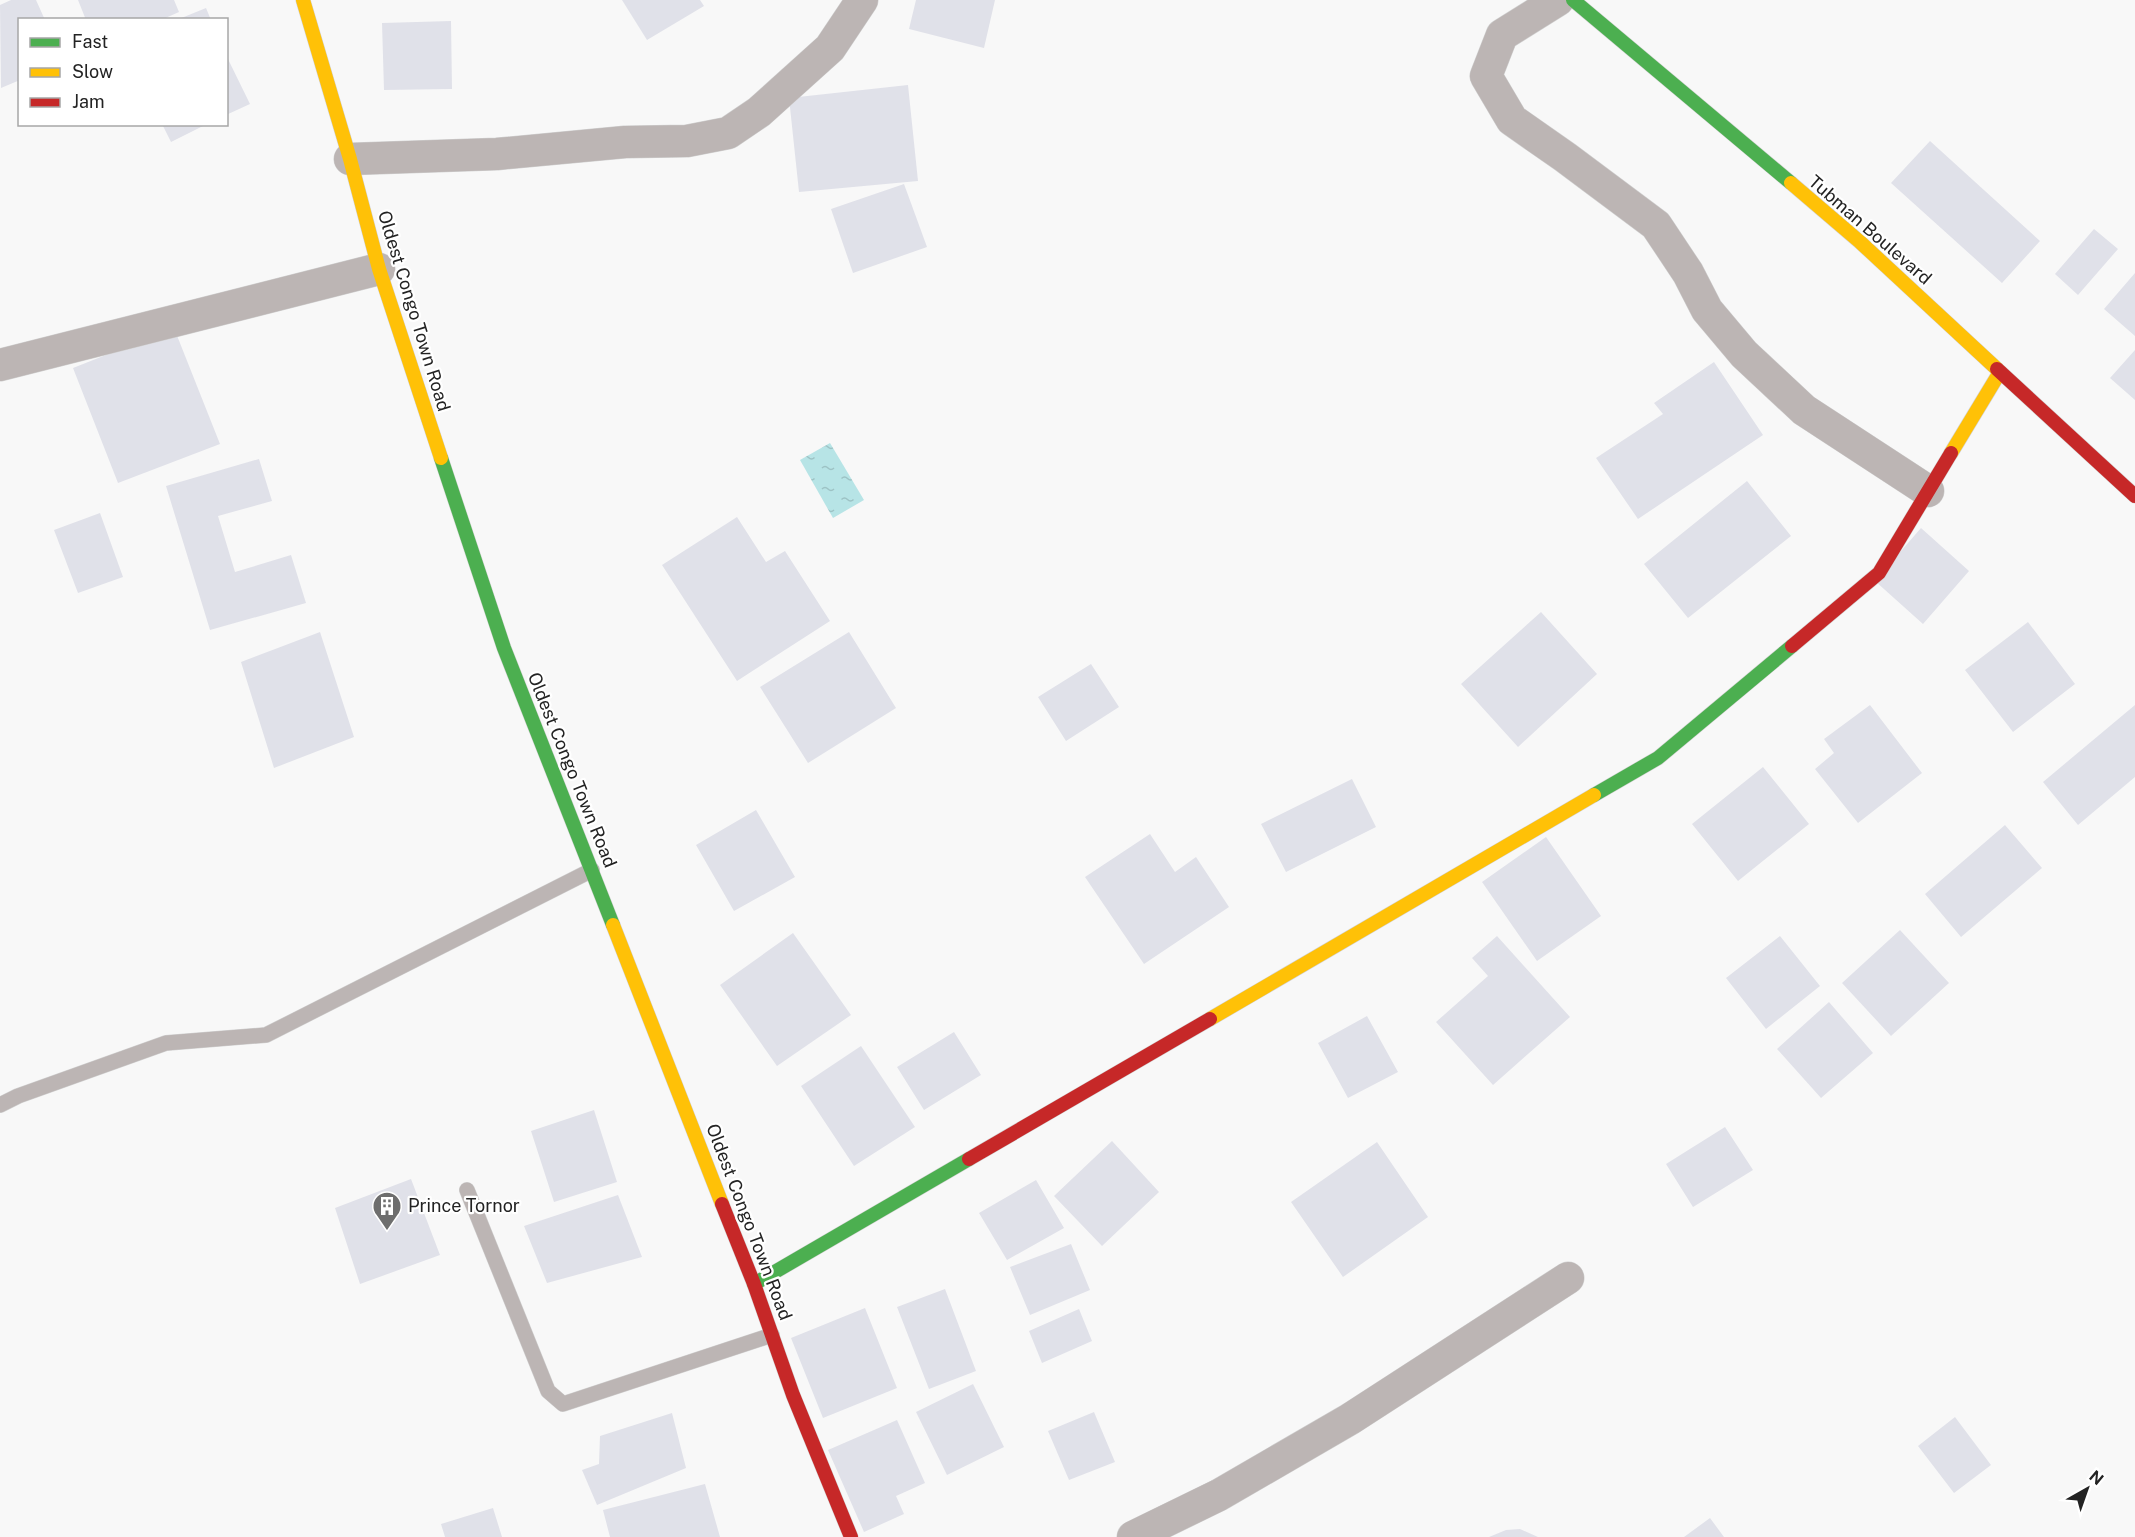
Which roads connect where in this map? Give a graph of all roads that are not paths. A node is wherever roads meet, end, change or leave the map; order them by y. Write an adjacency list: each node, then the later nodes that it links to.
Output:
1 (303, 0): 5 (main road, Oldest Congo Town Road)
2 (862, 0): 5 (street)
3 (1558, 0): 9 (street)
4 (1573, 0): 8 (main road, Tubman Boulevard)
5 (350, 159): 6 (main road, Oldest Congo Town Road)
6 (379, 268): 7 (street); 11 (main road, Oldest Congo Town Road)
7 (0, 365)
8 (2000, 372): 9 (main road); 10 (main road, Tubman Boulevard)
9 (1928, 491): 15 (main road)
10 (2135, 496)
11 (592, 870): 12 (lane); 15 (main road, Oldest Congo Town Road)
12 (0, 1105)
13 (467, 1190): 16 (lane)
14 (1568, 1278): 18 (street)
15 (754, 1284): 16 (main road, Oldest Congo Town Road)
16 (772, 1335): 17 (main road, Oldest Congo Town Road)
17 (851, 1537)
18 (1133, 1537)

